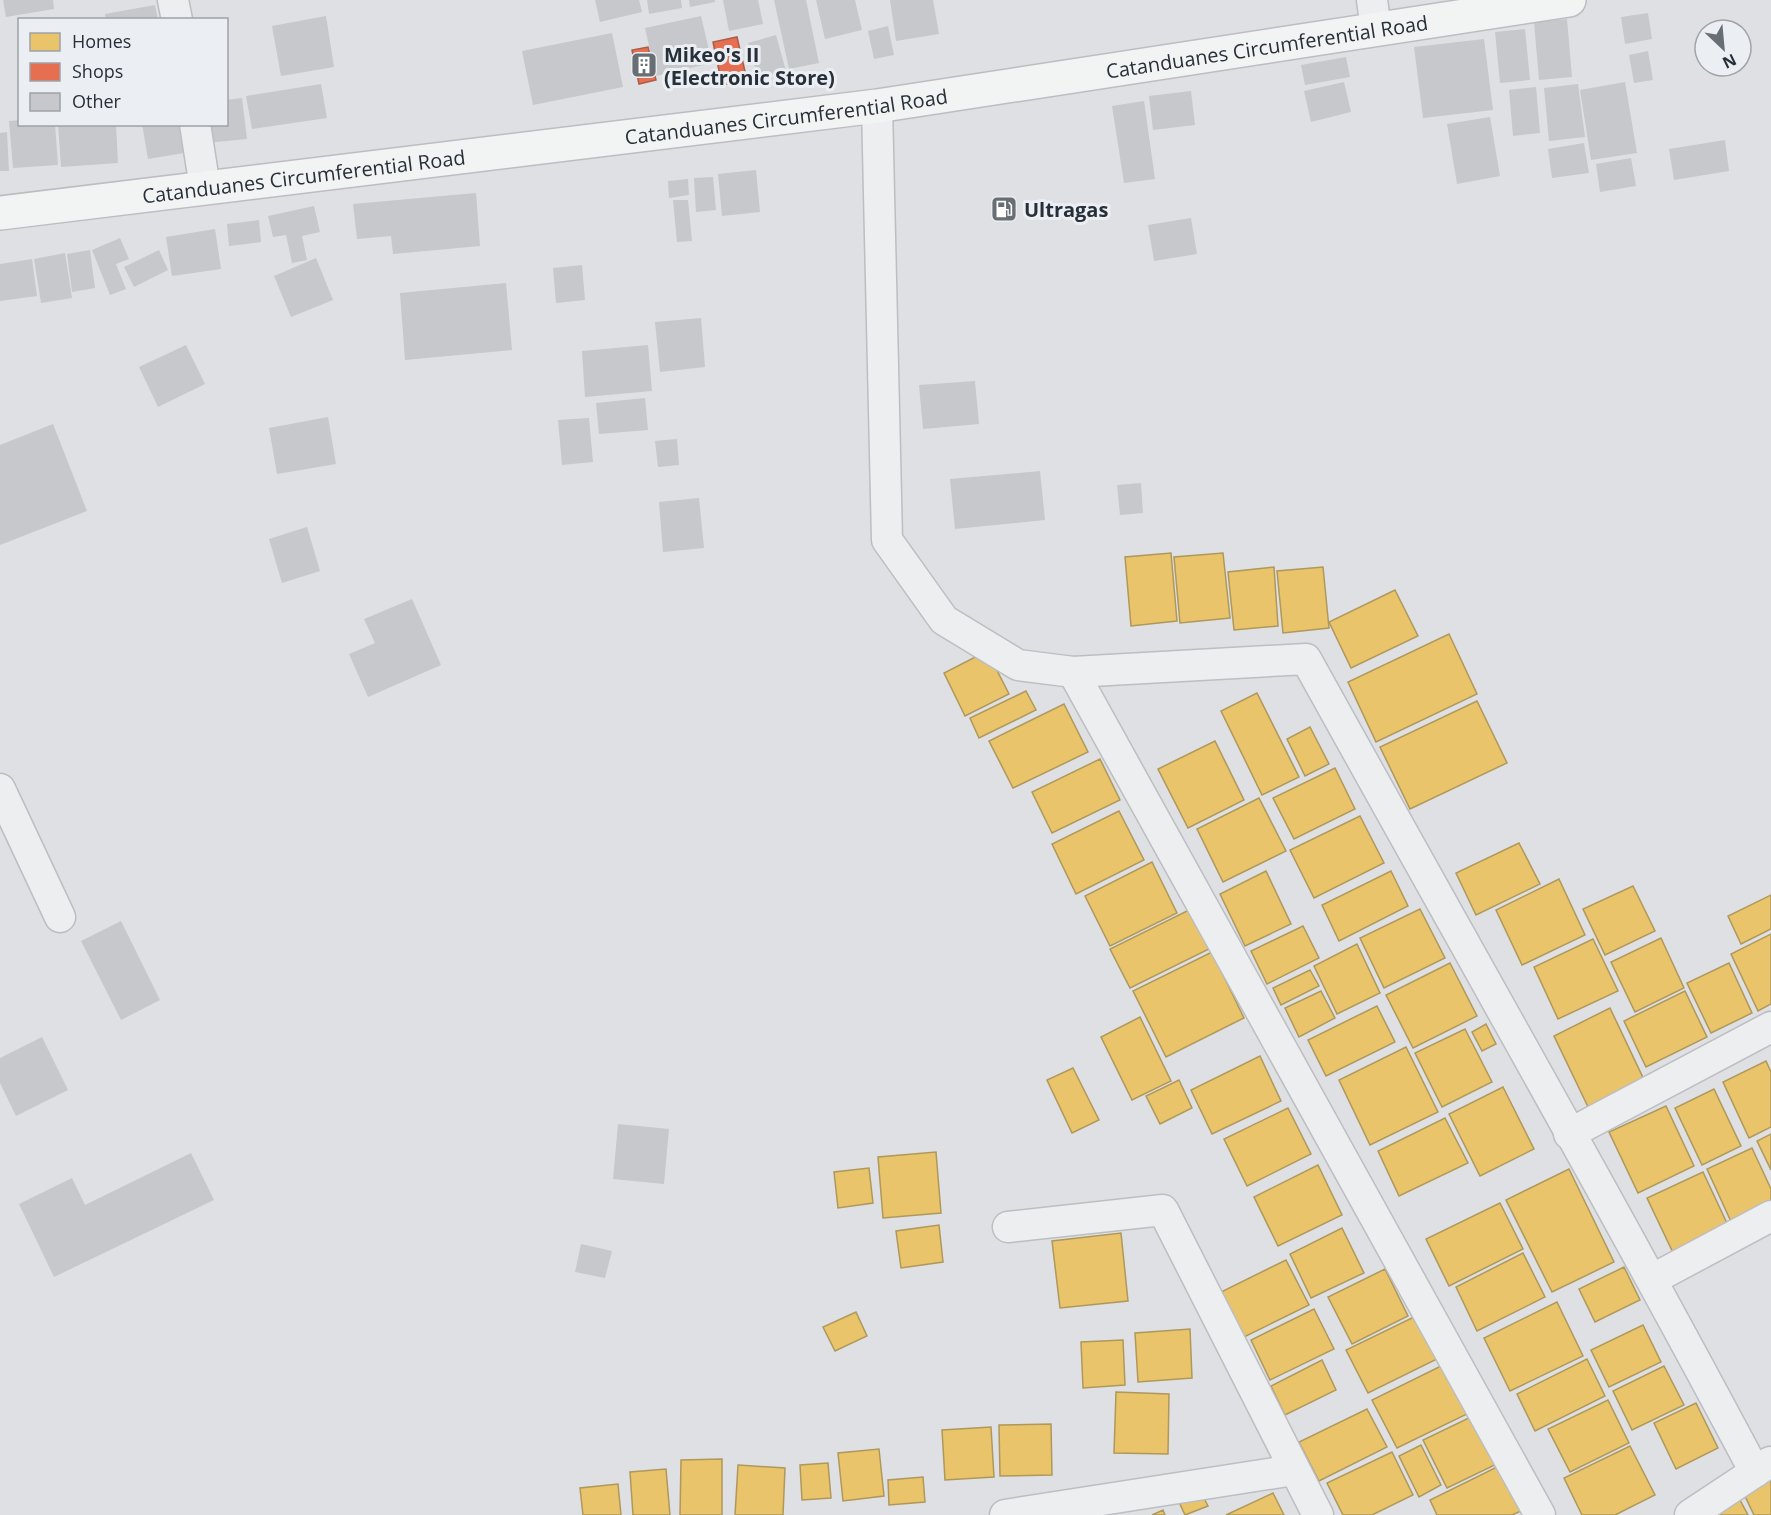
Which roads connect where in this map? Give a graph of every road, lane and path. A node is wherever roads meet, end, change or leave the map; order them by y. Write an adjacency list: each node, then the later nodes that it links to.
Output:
1 (173, 0): 4 (street)
2 (1569, 0): 3 (main road, Catanduanes Circumferential Road)
3 (1374, 15): 5 (main road, Catanduanes Circumferential Road)
4 (177, 18)
5 (877, 106): 7 (main road, Catanduanes Circumferential Road); 9 (street)
6 (195, 126): 7 (street)
7 (206, 188): 8 (main road, Catanduanes Circumferential Road)
8 (0, 213)
9 (1072, 672): 13 (street); 22 (street)
10 (0, 789): 11 (street)
11 (60, 917)
12 (1771, 1027): 13 (street)
13 (1569, 1134): 16 (street)
14 (1771, 1216): 16 (street)
15 (1008, 1227): 18 (street)
16 (1653, 1279): 17 (street)
17 (1763, 1467): 23 (street)
18 (1294, 1470): 19 (street); 21 (street)
19 (1118, 1507): 20 (street)
20 (1005, 1515)
21 (1318, 1515)
22 (1540, 1515)
23 (1690, 1515)

